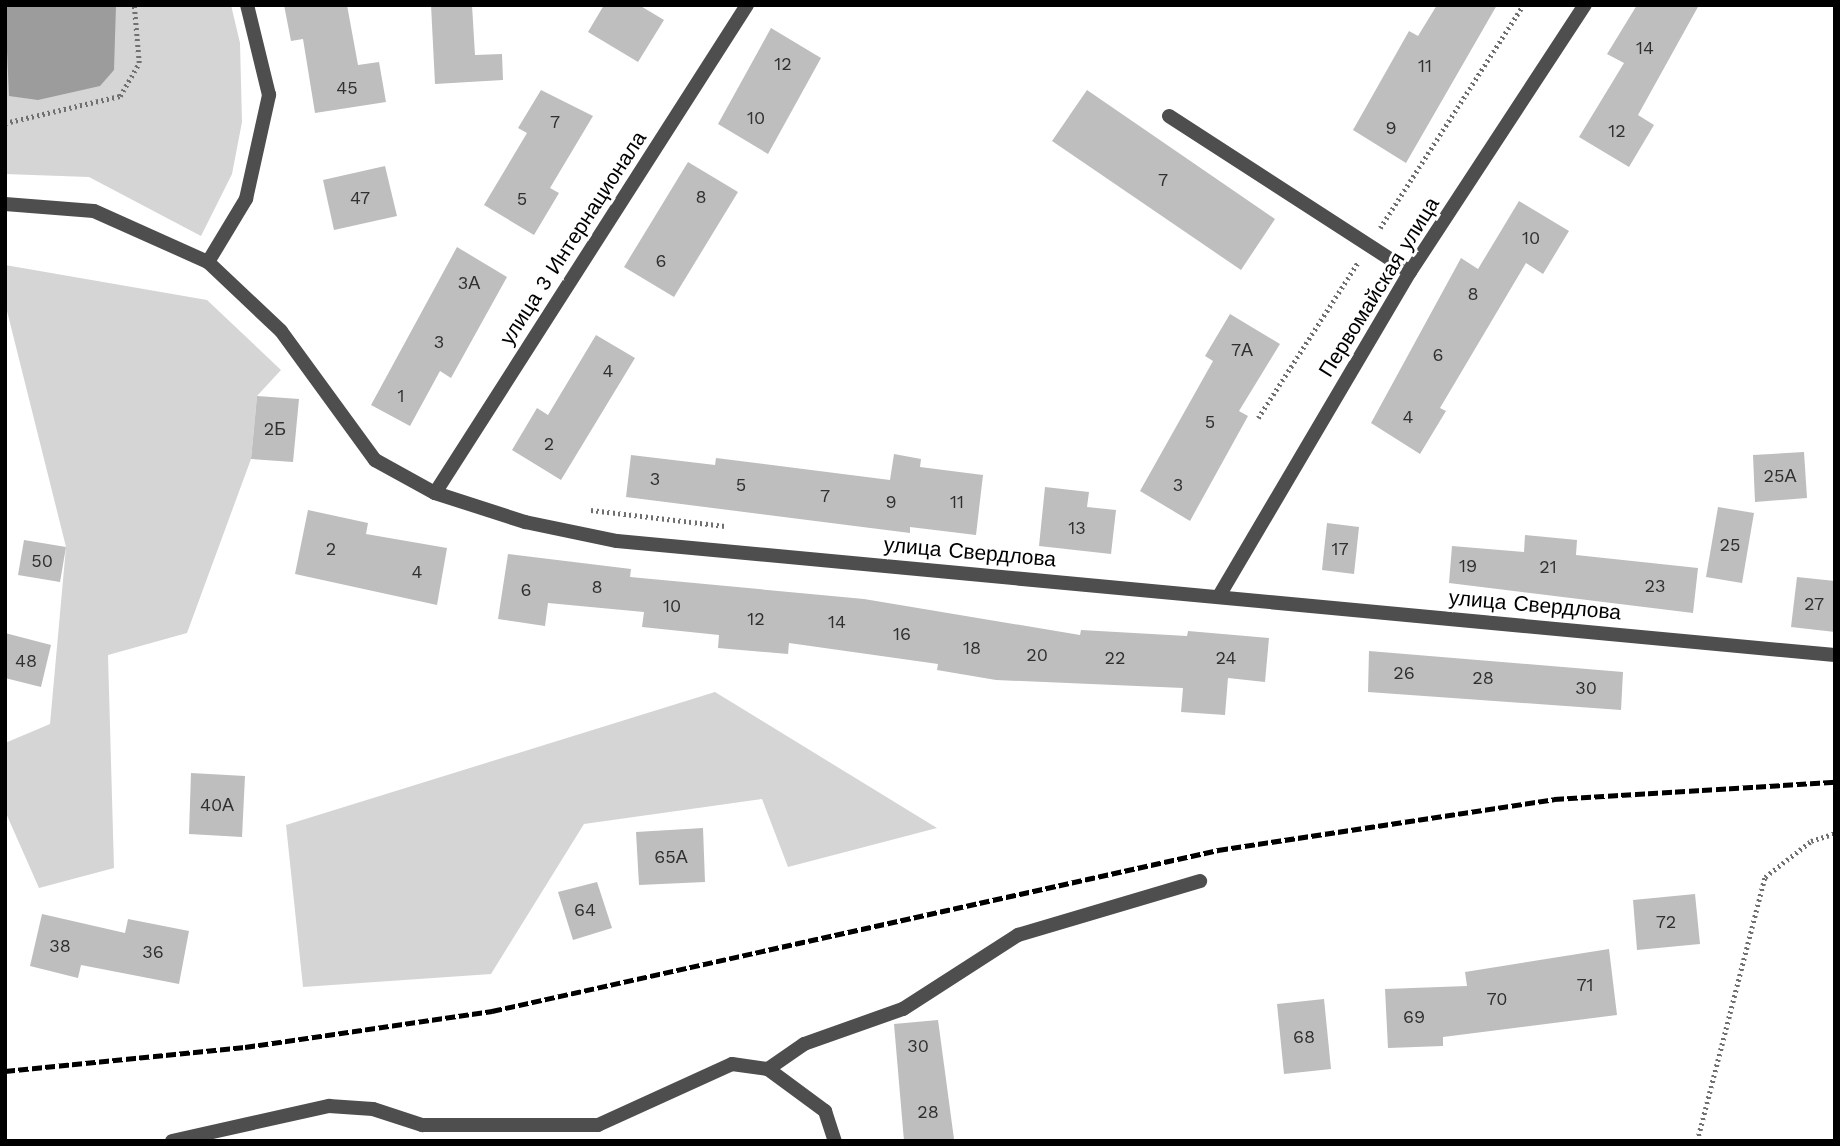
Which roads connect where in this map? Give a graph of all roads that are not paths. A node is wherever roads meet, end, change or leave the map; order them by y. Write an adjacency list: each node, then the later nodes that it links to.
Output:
1 (247, 5): 6 (street)
2 (747, 5): 8 (street, улица 3 Интернационала)
3 (1585, 5): 7 (street, Первомайская улица)
4 (1169, 116): 7 (street)
5 (5, 204): 6 (street, улица Свердлова)
6 (208, 262): 8 (street, улица Свердлова)
7 (1410, 272): 9 (street, Первомайская улица)
8 (435, 493): 9 (street, улица Свердлова)
9 (1219, 597): 10 (street, улица Свердлова)
10 (1835, 655)
11 (1200, 881): 12 (street)
12 (768, 1069): 13 (street); 14 (street)
13 (172, 1141)
14 (835, 1141)

